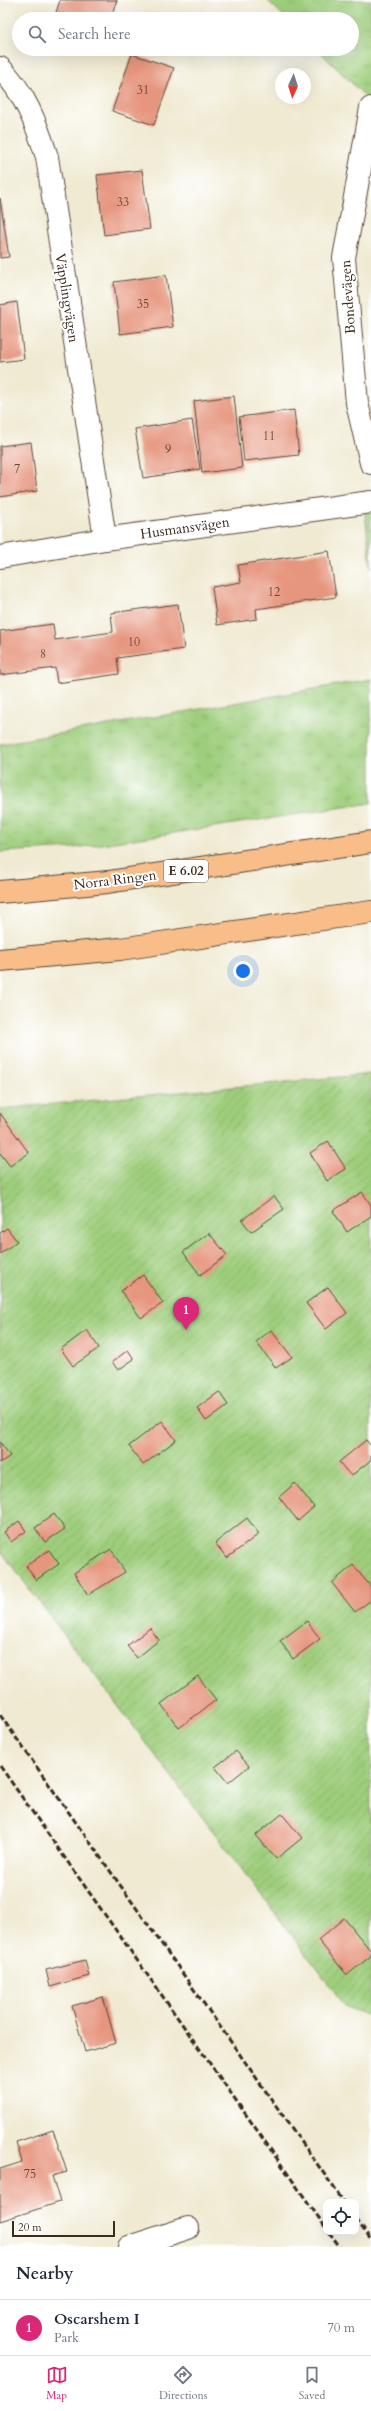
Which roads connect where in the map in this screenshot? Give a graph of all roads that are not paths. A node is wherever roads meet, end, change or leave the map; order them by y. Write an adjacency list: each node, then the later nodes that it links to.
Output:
1 (0, 68): 5 (street, Väpplingvägen)
2 (371, 108): 3 (street, Bondevägen)
3 (371, 463)
4 (371, 502): 5 (street, Husmansvägen)
5 (105, 539): 6 (street, Husmansvägen)
6 (0, 557)
7 (371, 842): 8 (main road, Norra Ringen / E 6.02)
8 (0, 892)
9 (371, 912): 10 (main road)
10 (0, 960)
11 (188, 2228): 12 (street)
12 (130, 2247)

